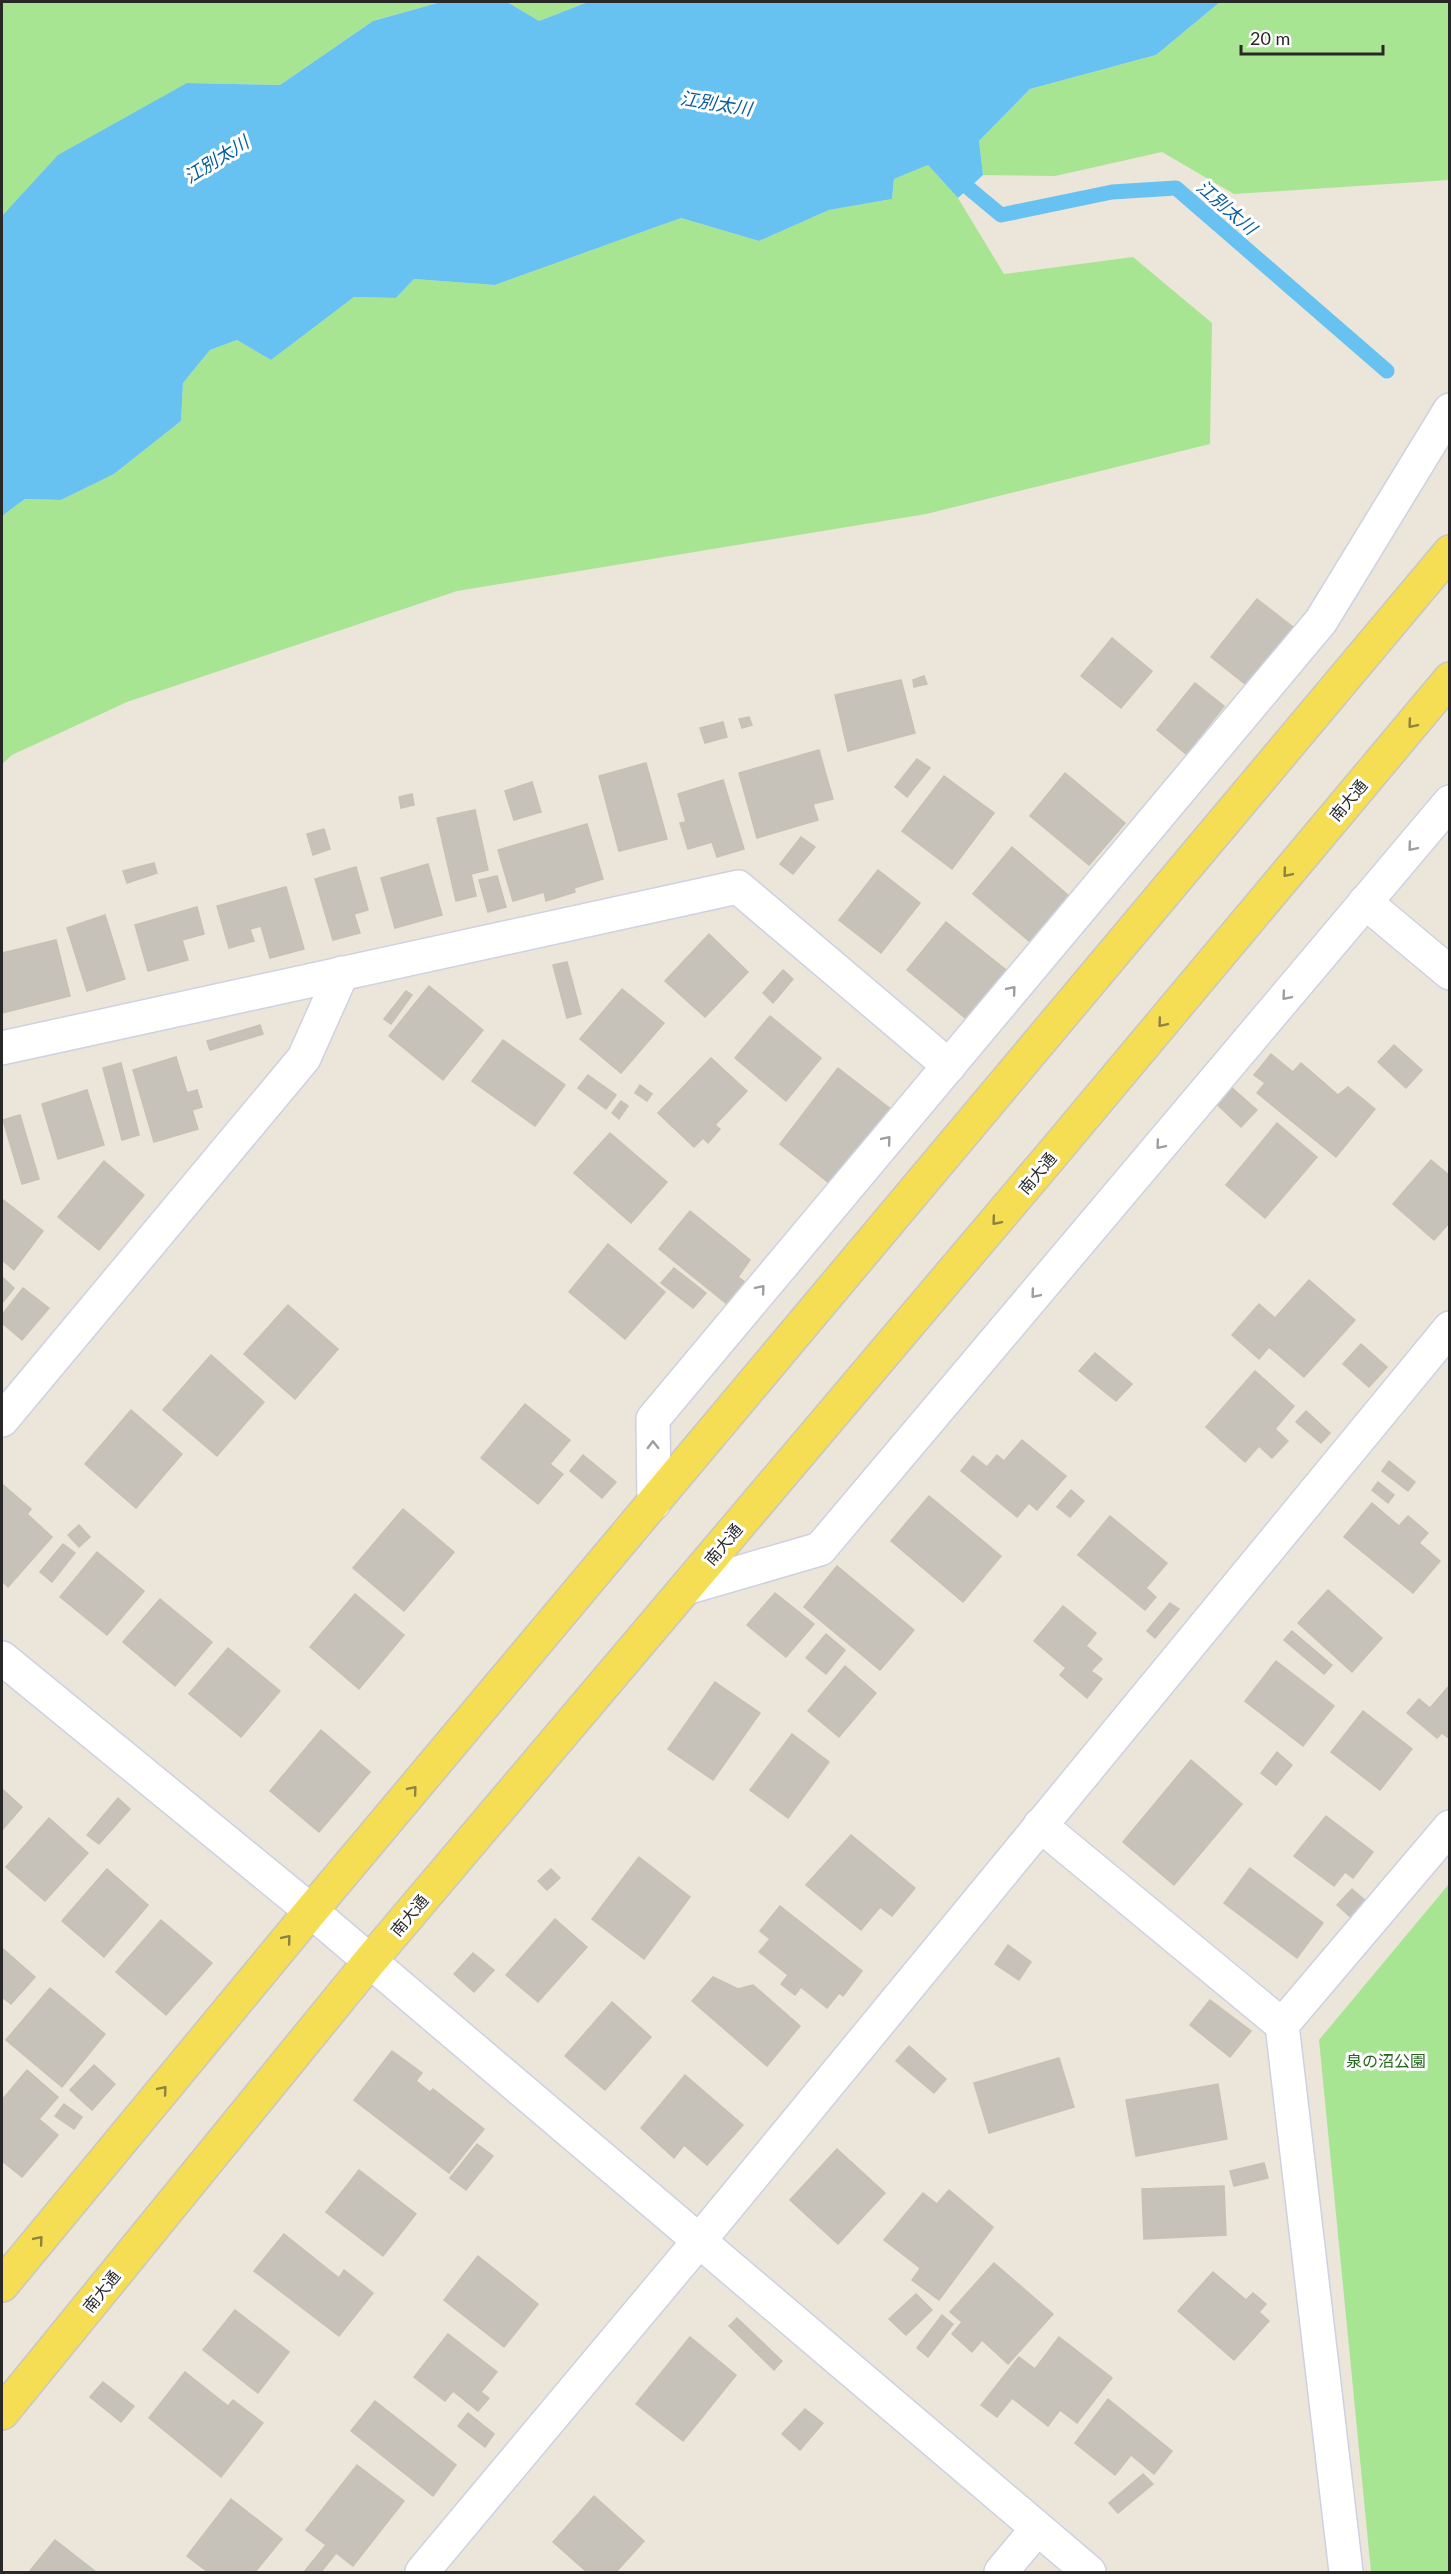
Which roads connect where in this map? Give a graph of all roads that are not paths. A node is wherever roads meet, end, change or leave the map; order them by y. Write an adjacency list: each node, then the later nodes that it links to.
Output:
1 (1449, 410): 9 (street, one-way to 1)
2 (1449, 552): 12 (main road)
3 (1449, 679): 13 (main road, 南大通, one-way to 13)
4 (1449, 802): 5 (street, one-way to 5)
5 (1365, 902): 7 (street); 13 (street, one-way to 13)
6 (342, 973): 8 (street); 9 (street); 11 (street)
7 (1449, 973)
8 (2, 1048)
9 (949, 1066): 12 (street, one-way to 9)
10 (1449, 1328): 15 (street)
11 (2, 1420)
12 (654, 1503): 17 (main road, one-way to 12)
13 (686, 1588): 18 (main road, 南大通)
14 (2, 1658): 17 (street)
15 (1040, 1825): 19 (street); 20 (street)
16 (1449, 1827): 19 (street)
17 (311, 1911): 18 (street); 21 (main road, one-way to 17)
18 (370, 1961): 20 (street); 22 (main road, 南大通)
19 (1282, 2025): 27 (street)
20 (699, 2241): 23 (street); 24 (street)
21 (2, 2285)
22 (2, 2413)
23 (1037, 2529): 25 (street); 26 (street)
24 (422, 2572)
25 (1001, 2572)
26 (1089, 2572)
27 (1346, 2572)

